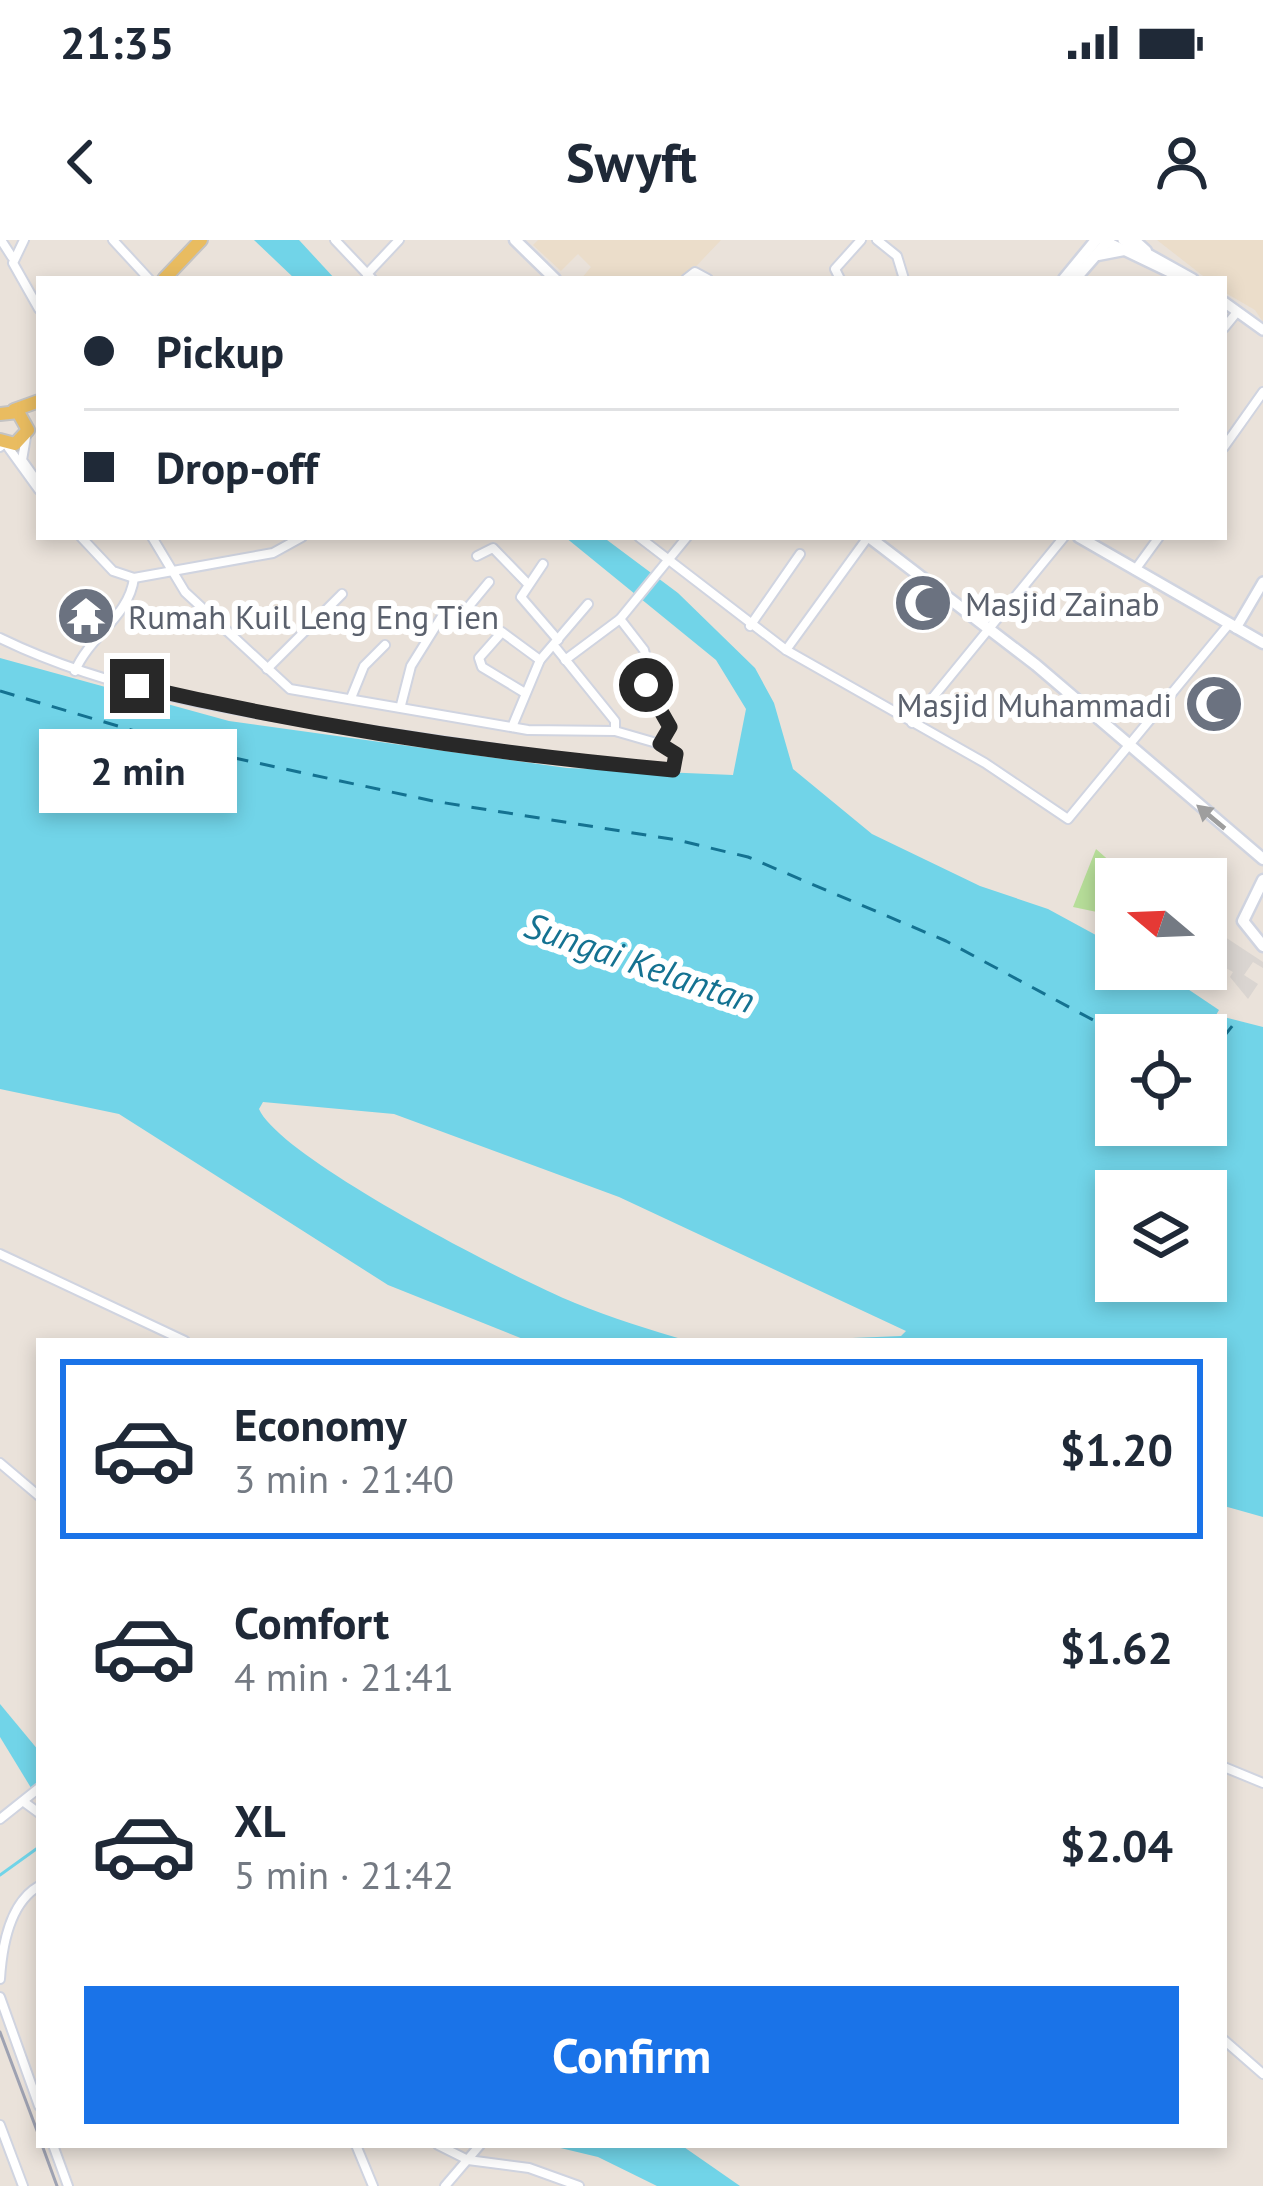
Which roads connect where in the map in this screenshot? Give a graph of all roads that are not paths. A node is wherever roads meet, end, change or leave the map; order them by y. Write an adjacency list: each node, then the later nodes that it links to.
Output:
1 (1, 240): 15 (street)
2 (24, 240): 15 (street)
3 (113, 240): 17 (street)
4 (201, 240): 18 (main road)
5 (335, 240): 19 (street)
6 (399, 240): 19 (street)
7 (515, 240): 20 (main road)
8 (861, 240): 21 (street)
9 (877, 240): 22 (street)
10 (1086, 240): 16 (main road)
11 (1134, 240): 14 (main road)
12 (1104, 241): 13 (street); 16 (main road)
13 (1124, 245): 14 (street); 16 (main road); 25 (street)
14 (1146, 251): 26 (street)
15 (12, 257): 27 (street)
16 (1088, 257): 23 (main road); 24 (main road)
17 (146, 276)
18 (167, 276)
19 (370, 276)
20 (552, 276)
21 (838, 276)
22 (903, 276)
23 (1067, 276)
24 (1078, 276)
25 (1179, 276)
26 (1188, 276)
27 (36, 303)
28 (1227, 304): 29 (street)
29 (1237, 312): 30 (street); 31 (street)
30 (1227, 324)
31 (1263, 330)
32 (1263, 392): 37 (street)
33 (36, 402): 34 (main road)
34 (5, 412): 36 (main road)
35 (36, 417): 36 (main road)
36 (26, 435): 38 (main road); 39 (street)
37 (1227, 443)
38 (2, 444): 40 (street)
39 (36, 482)
40 (36, 484)
41 (84, 540): 57 (street)
42 (154, 540): 56 (street)
43 (297, 540): 56 (street)
44 (643, 540): 53 (street)
45 (685, 540): 53 (street)
46 (866, 540): 71 (street)
47 (1062, 540): 66 (street)
48 (1084, 540): 55 (main road)
49 (1157, 540): 55 (street)
50 (881, 542): 66 (main road)
51 (800, 554): 64 (street)
52 (477, 556): 60 (street)
53 (669, 562): 63 (street); 64 (street)
54 (543, 564): 60 (street)
55 (1134, 570): 65 (main road)
56 (175, 572): 57 (street); 74 (street)
57 (134, 578): 75 (street)
58 (489, 582): 78 (street)
59 (1263, 582): 65 (street)
60 (527, 583): 69 (street)
61 (343, 594): 74 (street)
62 (588, 604): 69 (street)
63 (623, 616): 73 (street); 82 (street)
64 (750, 626): 71 (street)
65 (1233, 626): 68 (main road); 83 (street)
66 (989, 628): 79 (street); 83 (main road)
67 (0, 638): 75 (street)
68 (1263, 643)
69 (557, 644): 72 (street); 73 (street)
70 (385, 645): 77 (street)
71 (786, 650): 79 (street)
72 (540, 660): 76 (street); 76 (street)
73 (565, 660): 81 (street)
74 (267, 669): 77 (street)
75 (75, 670): 82 (street)
76 (525, 693): 80 (street)
77 (351, 698): 78 (street)
78 (401, 705): 80 (street)
79 (912, 723): 83 (street)
80 (512, 727): 81 (street)
81 (615, 731): 82 (street)
82 (660, 744)
83 (1126, 744): 84 (main road, one-way to 83)
84 (1263, 860)
85 (1263, 880): 86 (main road)
86 (1263, 946)
87 (0, 1254): 88 (street)
88 (179, 1338)
89 (0, 1463): 90 (street)
90 (36, 1493)
91 (1227, 1767): 92 (street)
92 (1263, 1783)
93 (36, 1791): 94 (street)
94 (25, 1801): 95 (street); 96 (street)
95 (36, 1810)
96 (0, 1819)
97 (36, 1887): 98 (street)
98 (1, 1958): 99 (street)
99 (0, 1979)
100 (0, 1997): 103 (street)
101 (1227, 2043): 102 (street)
102 (1263, 2074)
103 (36, 2098)
104 (0, 2125): 110 (street)
105 (54, 2148): 111 (street)
106 (357, 2148): 112 (street)
107 (444, 2148): 109 (street)
108 (477, 2148): 109 (street)
109 (469, 2160): 113 (street); 114 (street)
110 (22, 2186)
111 (68, 2186)
112 (373, 2186)
113 (446, 2186)
114 (579, 2186)

